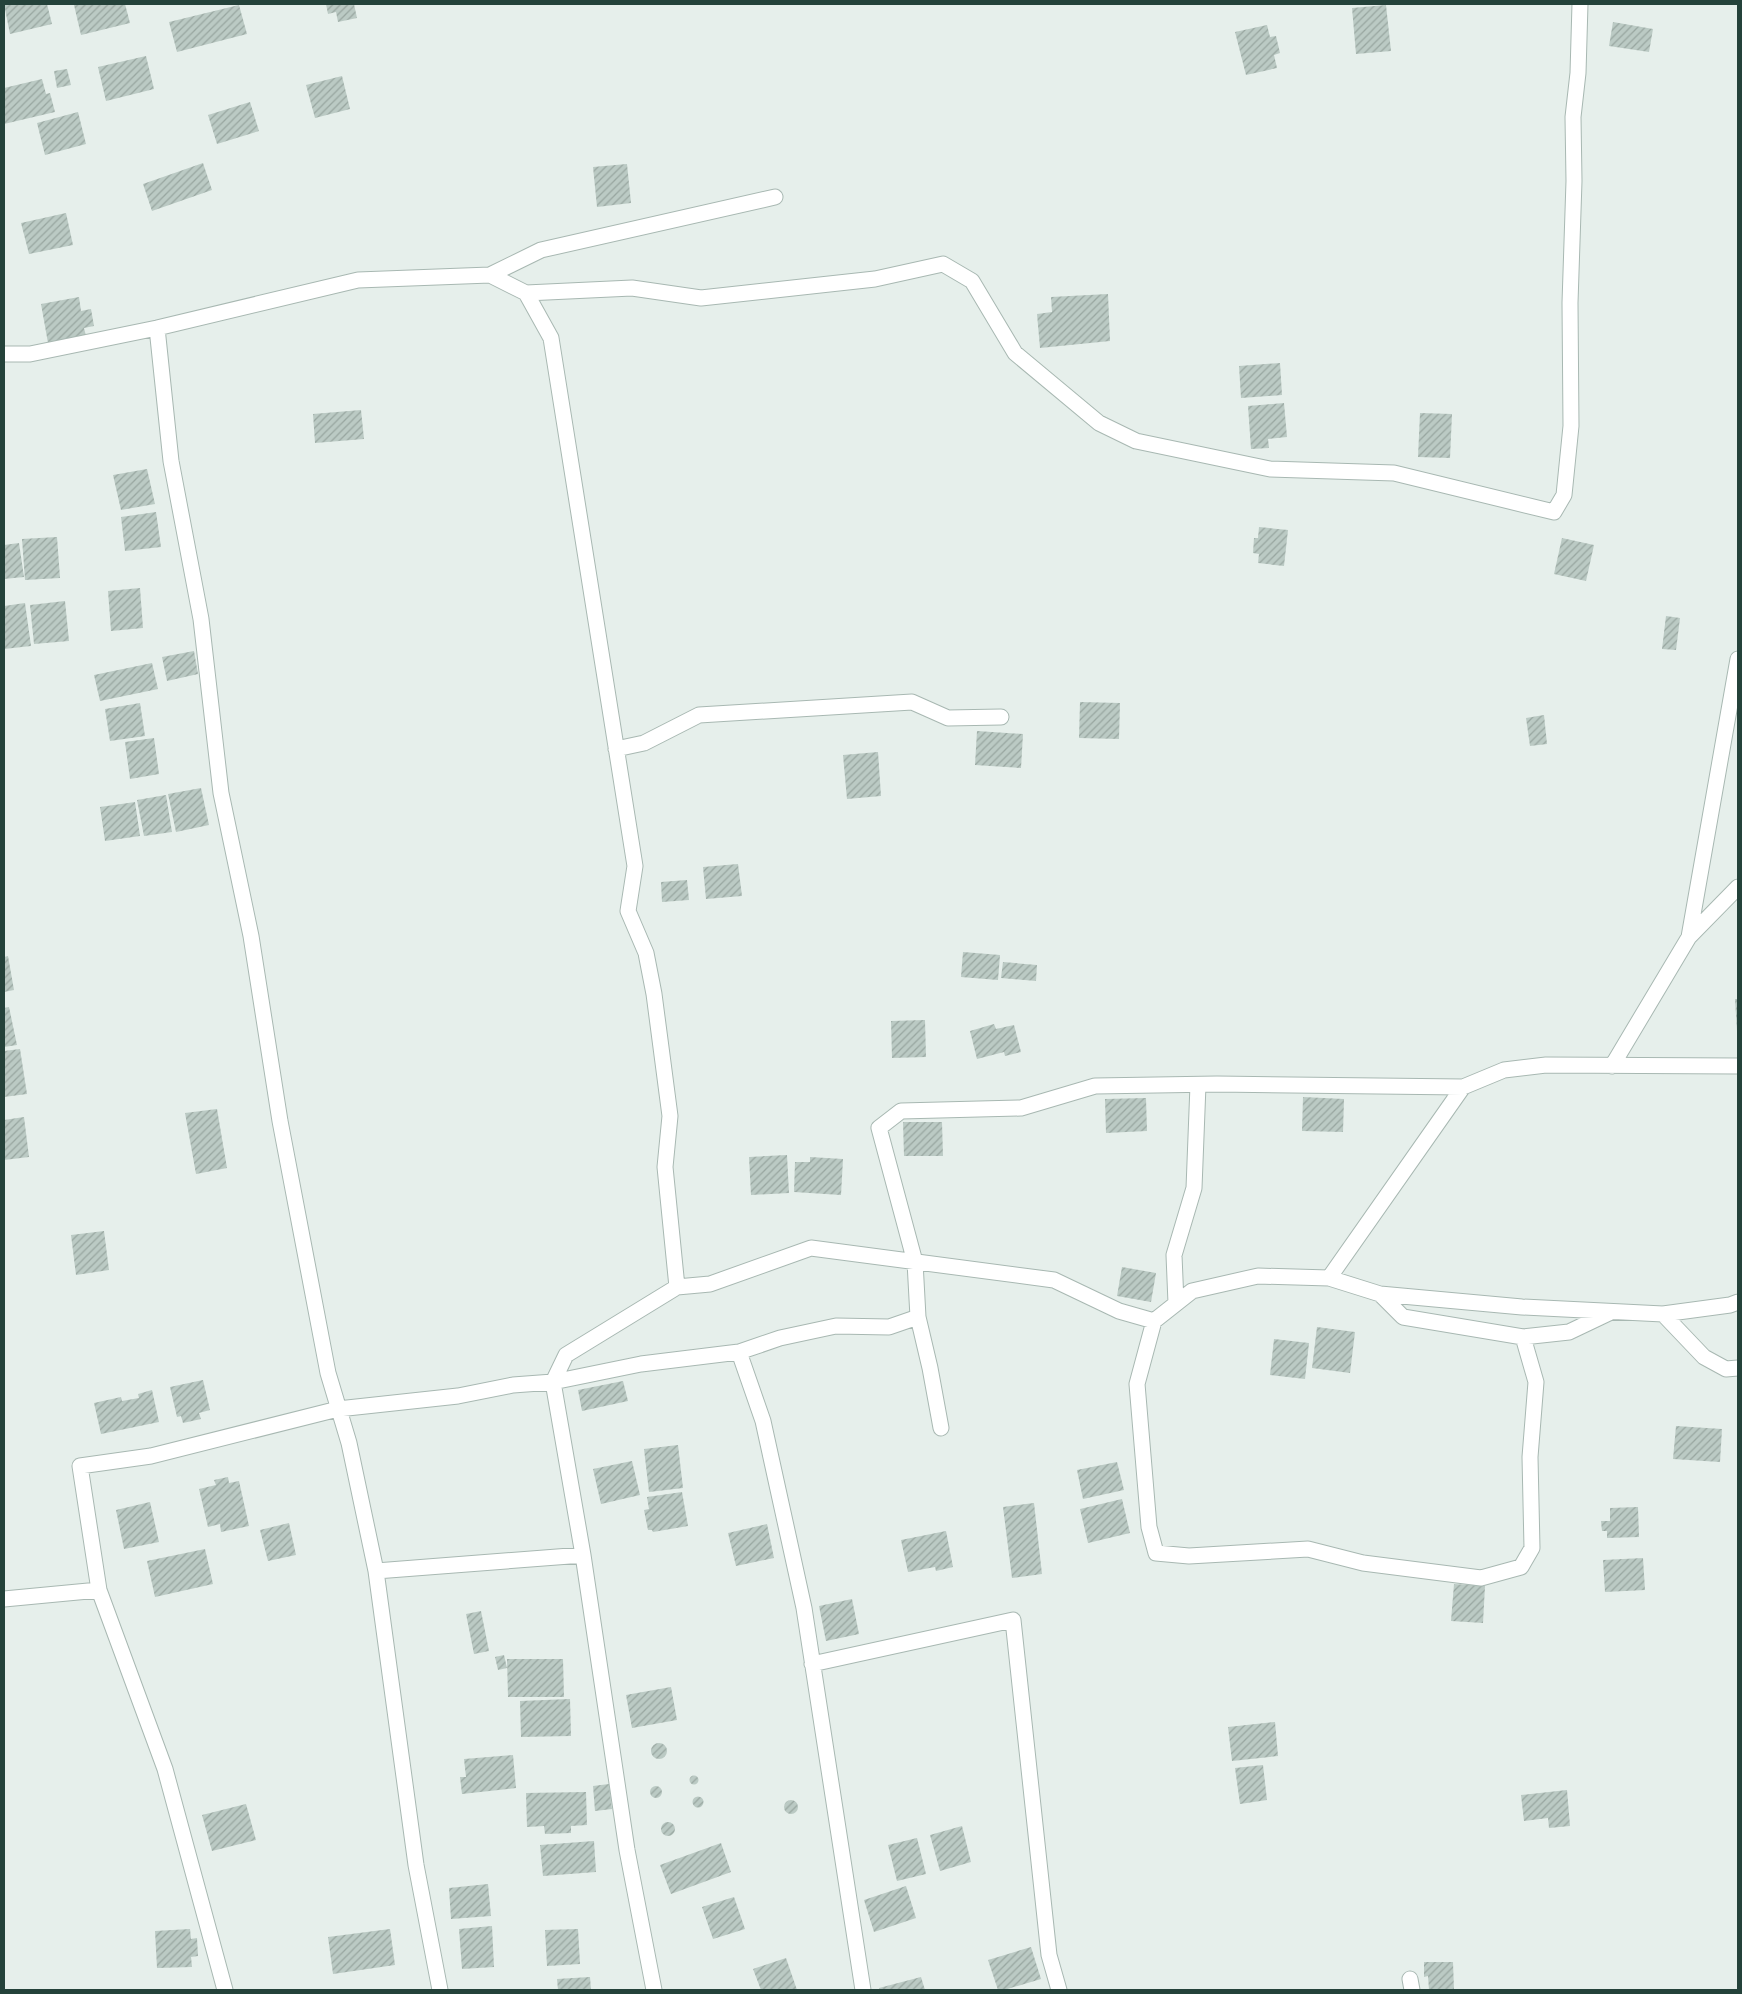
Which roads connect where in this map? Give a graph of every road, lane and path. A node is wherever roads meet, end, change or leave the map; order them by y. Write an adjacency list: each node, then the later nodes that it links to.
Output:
1 (1580, 4): 4 (street)
2 (775, 197): 3 (street)
3 (490, 275): 4 (street); 5 (street)
4 (526, 294): 9 (street)
5 (156, 328): 6 (street); 30 (street)
6 (4, 354)
7 (1738, 659): 11 (street)
8 (1001, 717): 9 (street)
9 (616, 749): 18 (street)
10 (1738, 888): 11 (street)
11 (1690, 937): 12 (street)
12 (1612, 1066): 13 (street); 15 (street)
13 (1738, 1066)
14 (1198, 1084): 15 (street); 16 (street); 21 (street)
15 (1463, 1087): 17 (street)
16 (915, 1262): 18 (street); 24 (street); 25 (street)
17 (1329, 1278): 19 (street); 21 (street)
18 (676, 1287): 29 (street)
19 (1380, 1294): 22 (street); 26 (street)
20 (1738, 1302): 23 (street)
21 (1176, 1303): 25 (street)
22 (1615, 1310): 23 (street); 26 (street)
23 (1663, 1314): 28 (street)
24 (918, 1317): 27 (street); 31 (street)
25 (1154, 1320): 26 (street)
26 (1523, 1337)
27 (740, 1352): 29 (street); 36 (street)
28 (1738, 1368)
29 (553, 1382): 30 (street); 32 (street)
30 (338, 1409): 33 (street); 34 (street)
31 (941, 1428)
32 (583, 1555): 33 (street); 39 (street)
33 (376, 1571): 38 (street)
34 (99, 1590): 35 (street); 37 (street)
35 (4, 1599)
36 (812, 1664): 40 (street); 41 (street)
37 (225, 1990)
38 (440, 1990)
39 (654, 1990)
40 (863, 1990)
41 (1058, 1990)

